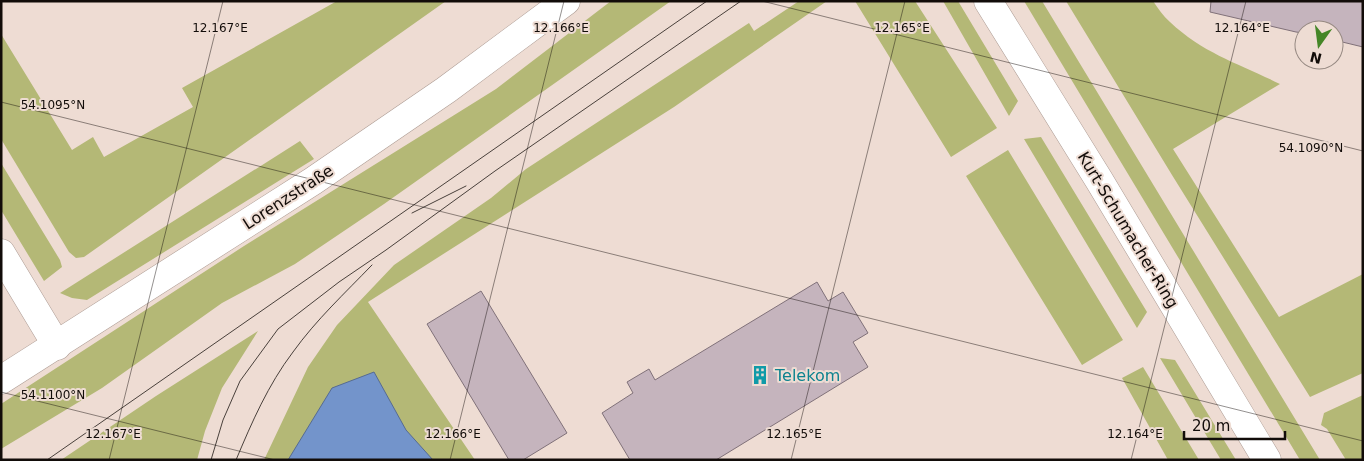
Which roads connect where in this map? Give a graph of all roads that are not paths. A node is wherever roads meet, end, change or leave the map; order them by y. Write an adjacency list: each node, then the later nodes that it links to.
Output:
1 (566, 1): 4 (street, Lorenzstraße)
2 (988, 1): 6 (street, Kurt-Schumacher-Ring)
3 (1, 253): 4 (street)
4 (57, 346): 5 (street, Lorenzstraße)
5 (1, 380)
6 (1267, 460)

